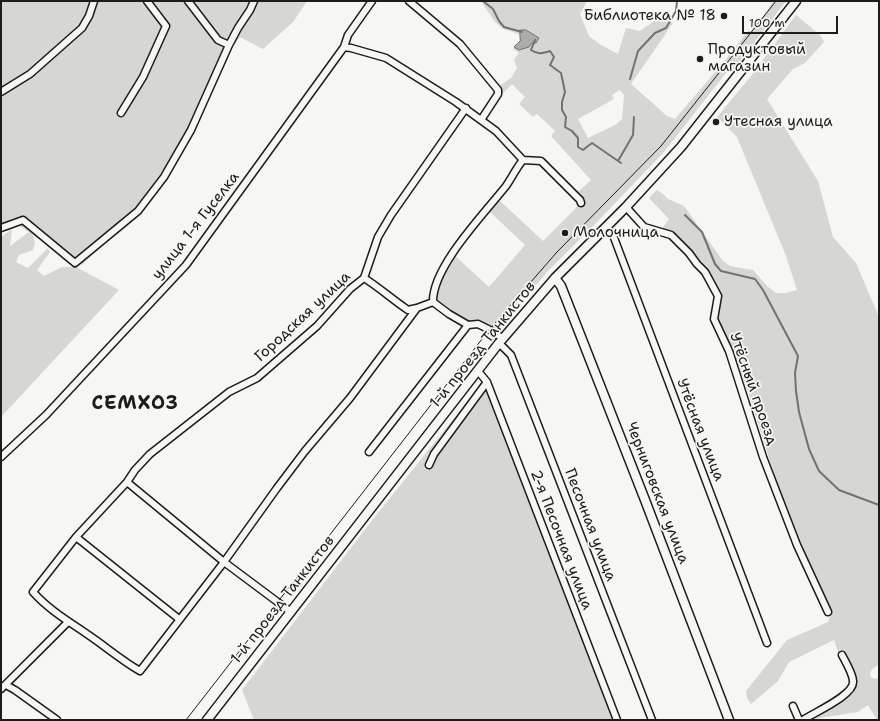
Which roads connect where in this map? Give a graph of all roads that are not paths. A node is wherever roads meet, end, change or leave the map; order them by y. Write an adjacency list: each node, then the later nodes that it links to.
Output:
1 (94, 1): 10 (street)
2 (147, 1): 12 (street)
3 (188, 1): 8 (street)
4 (254, 1): 8 (street)
5 (372, 1): 9 (street, улица 1-я Гуселка)
6 (409, 1): 13 (street)
7 (796, 1): 16 (main road, 1-й проезд Танкистов)
8 (229, 45): 18 (street)
9 (344, 47): 11 (street); 28 (street, улица 1-я Гуселка)
10 (1, 92)
11 (466, 108): 13 (street); 19 (street, Городская улица)
12 (121, 113)
13 (481, 120): 14 (street)
14 (523, 160): 15 (street); 21 (street)
15 (581, 203)
16 (626, 207): 17 (main road, 1-й проезд Танкистов); 34 (street, Утёсный проезд)
17 (606, 227): 20 (main road, 1-й проезд Танкистов); 37 (street, Утёсная улица)
18 (1, 228)
19 (364, 278): 22 (street); 30 (street, Городская улица)
20 (555, 278): 24 (main road, 1-й проезд Танкистов); 45 (main road, Черниговская улица)
21 (433, 302): 22 (street); 23 (street, Песочная улица)
22 (417, 308): 32 (street, Городская улица)
23 (468, 325): 24 (street, Песочная улица); 27 (street)
24 (501, 341): 25 (main road, 1-й проезд Танкистов); 44 (street, Песочная улица)
25 (478, 372): 26 (street, 2-я Песочная улица); 33 (main road, 1-й проезд Танкистов)
26 (487, 382): 29 (street); 43 (street, 2-я Песочная улица)
27 (369, 452)
28 (1, 457)
29 (429, 465)
30 (127, 482): 31 (street, Городская улица); 32 (street)
31 (76, 537): 35 (street); 36 (street, Городская улица)
32 (224, 562): 33 (street); 35 (street, Городская улица)
33 (291, 612): 42 (main road, 1-й проезд Танкистов)
34 (828, 612)
35 (179, 619): 36 (street, Городская улица)
36 (68, 622): 39 (street)
37 (767, 643)
38 (842, 655): 47 (street)
39 (3, 687): 41 (street)
40 (793, 706): 46 (street)
41 (57, 720)
42 (207, 720)
43 (617, 720)
44 (652, 720)
45 (729, 720)
46 (799, 720)
47 (803, 720)

